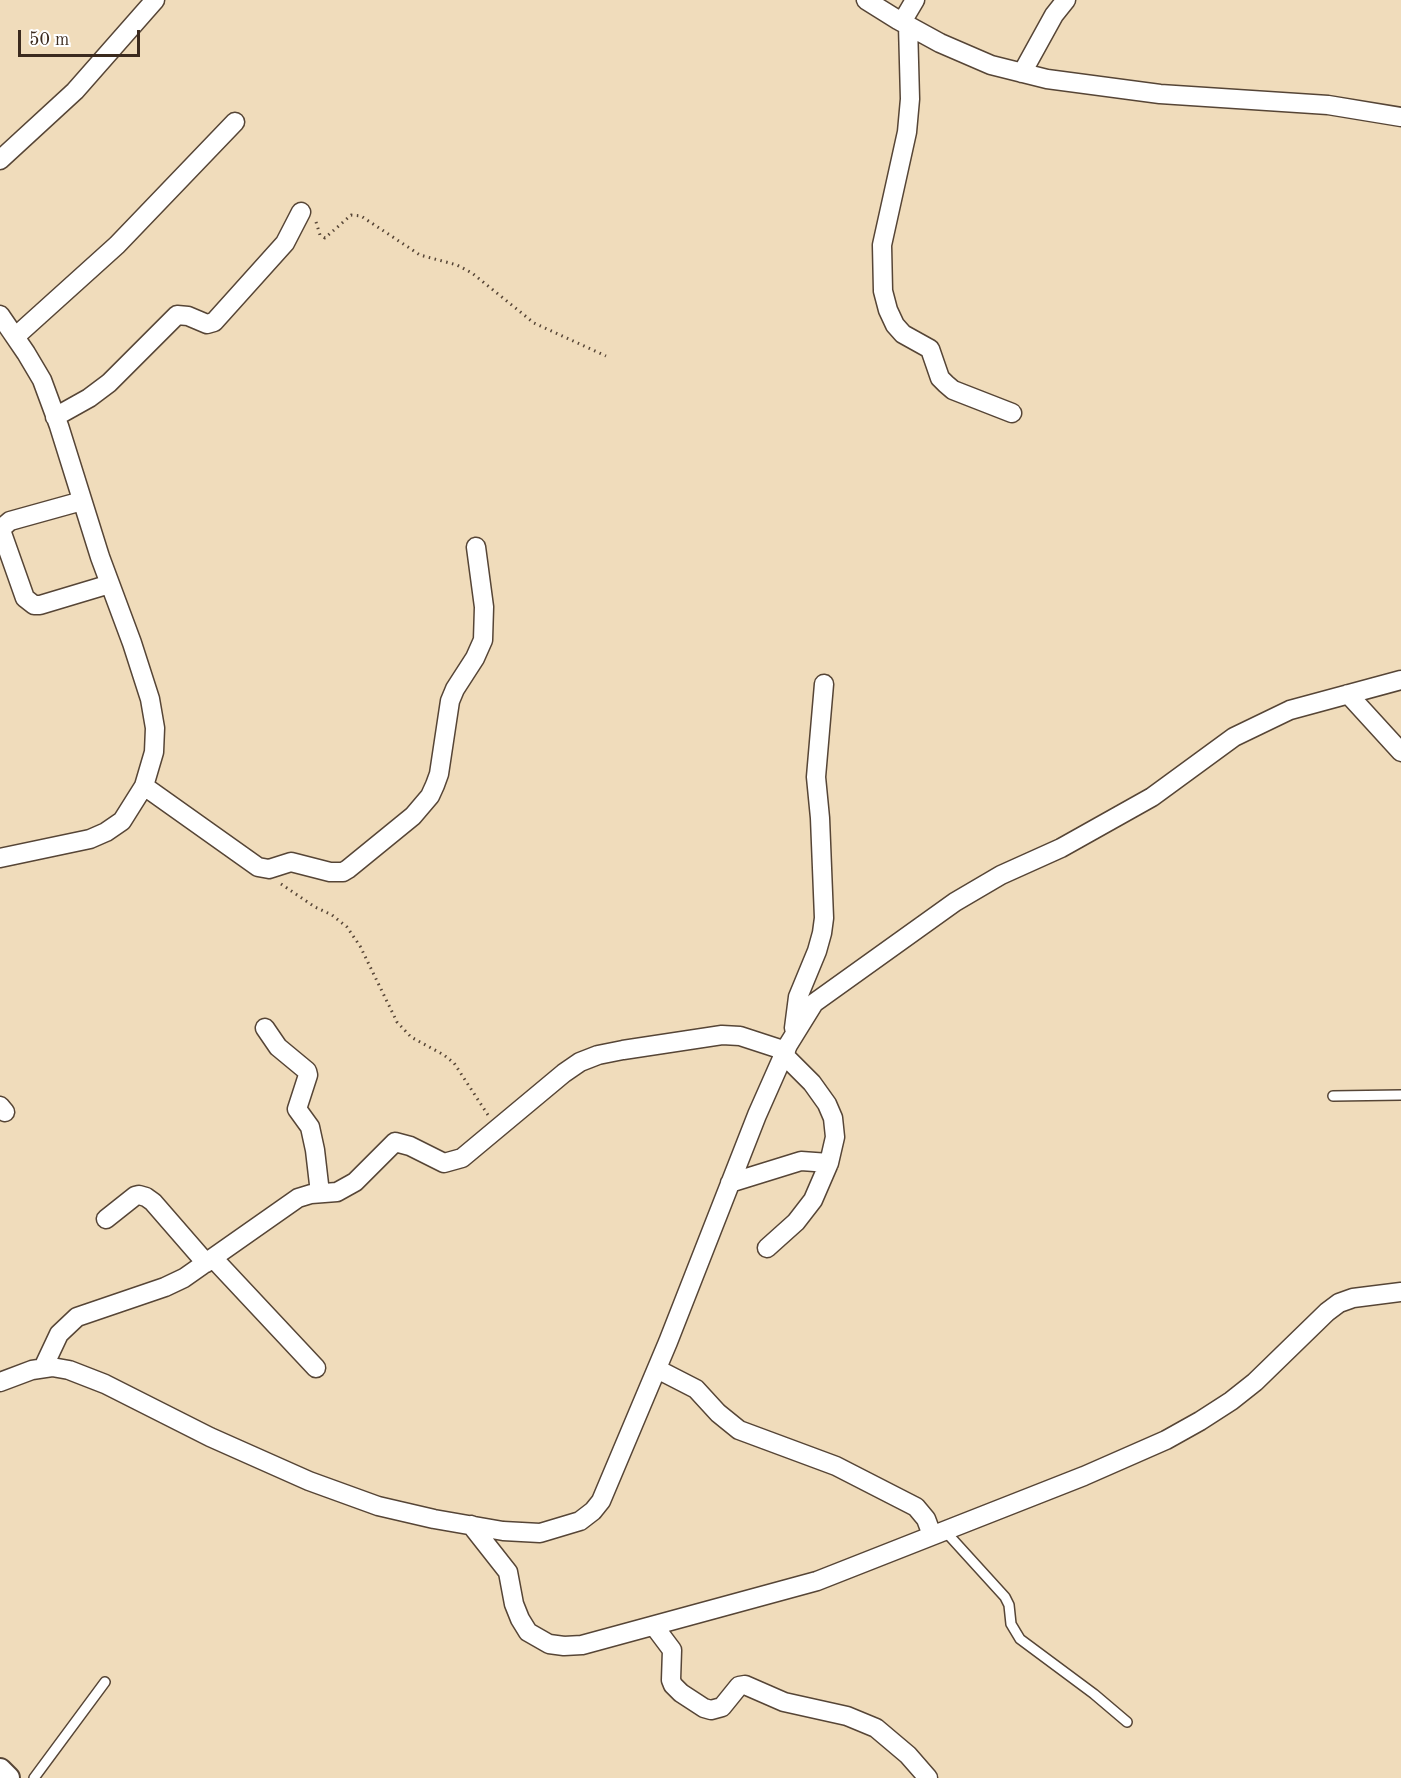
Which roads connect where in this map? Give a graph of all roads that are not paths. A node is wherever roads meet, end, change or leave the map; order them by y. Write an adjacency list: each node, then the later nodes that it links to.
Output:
1 (155, 0): 9 (street)
2 (866, 0): 5 (street)
3 (915, 0): 5 (street)
4 (1066, 0): 6 (street)
5 (905, 24): 6 (street); 13 (street)
6 (1022, 73): 7 (street)
7 (1401, 117)
8 (235, 122): 12 (street)
9 (0, 160)
10 (301, 212): 14 (street)
11 (0, 315): 12 (street)
12 (15, 337): 14 (street)
13 (1012, 413)
14 (55, 417): 15 (street)
15 (82, 501): 17 (street); 17 (street)
16 (476, 548): 22 (street)
17 (110, 584): 22 (street)
18 (1401, 681): 20 (street)
19 (824, 684): 25 (street)
20 (1348, 694): 21 (street); 25 (street)
21 (1401, 752)
22 (144, 786): 23 (street)
23 (0, 858)
24 (265, 1028): 30 (street)
25 (787, 1047): 28 (street); 29 (street); 30 (street)
26 (1401, 1095): 27 (lane)
27 (1334, 1096)
28 (829, 1163): 29 (street); 32 (street)
29 (730, 1183): 37 (street)
30 (320, 1193): 33 (street)
31 (106, 1219): 33 (street)
32 (767, 1248)
33 (209, 1261): 35 (street); 36 (street)
34 (1401, 1292): 40 (street)
35 (43, 1368): 38 (street); 39 (street)
36 (316, 1368)
37 (657, 1369): 39 (street); 40 (street)
38 (0, 1382)
39 (471, 1525): 41 (street)
40 (939, 1533): 41 (street); 43 (lane)
41 (654, 1626): 47 (street)
42 (105, 1682): 46 (lane)
43 (1127, 1722)
44 (0, 1770): 45 (street)
45 (8, 1778)
46 (34, 1778)
47 (928, 1778)

